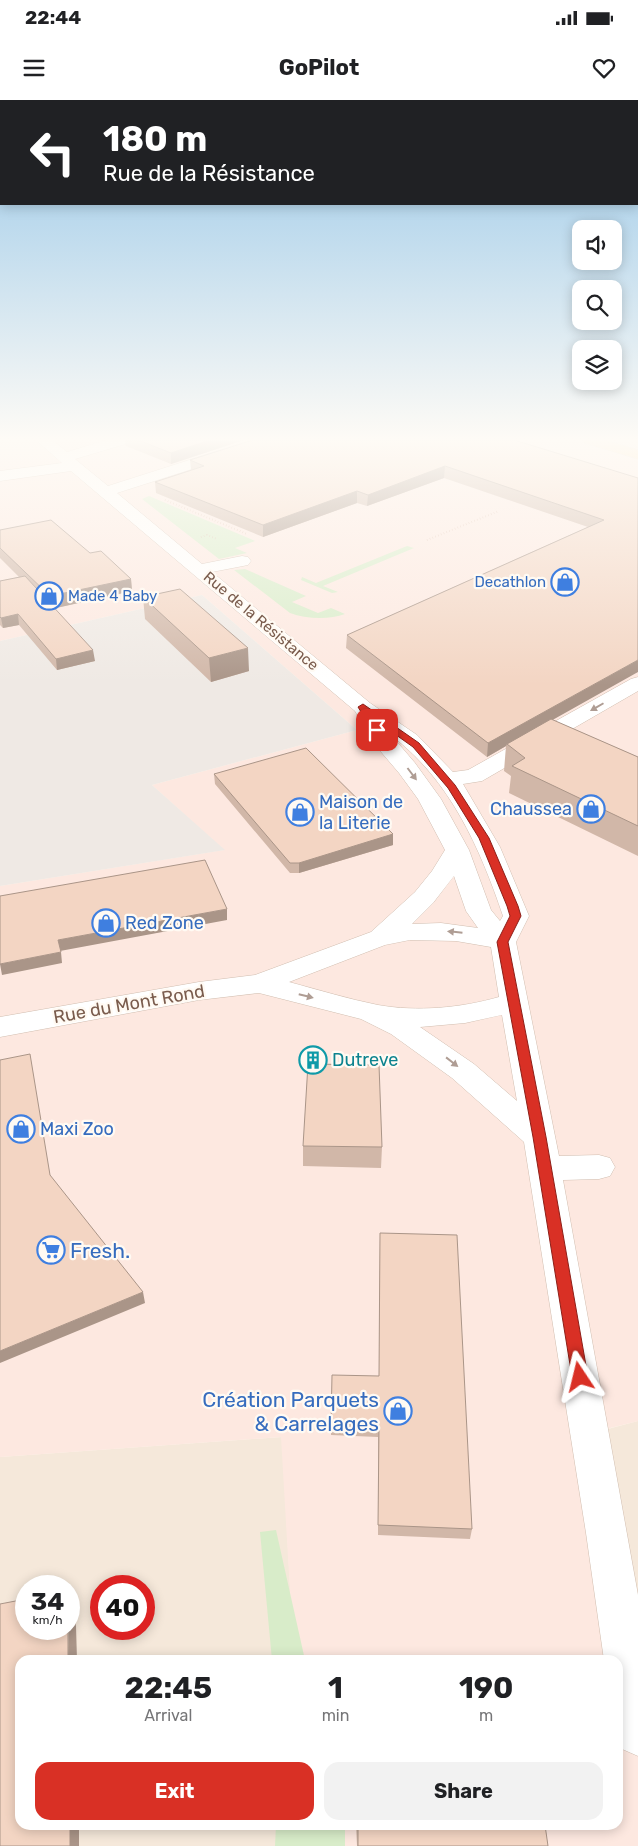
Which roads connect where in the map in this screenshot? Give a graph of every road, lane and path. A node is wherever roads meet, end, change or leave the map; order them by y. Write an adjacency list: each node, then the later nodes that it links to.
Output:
1 (141, 521): 7 (street, Rue de la Résistance)
2 (218, 521): 4 (path)
3 (473, 521): 5 (path)
4 (248, 534)
5 (427, 540)
6 (242, 561): 7 (street)
7 (199, 570): 9 (street, Rue de la Résistance)
8 (638, 683): 10 (street, one-way to 10)
9 (363, 707): 10 (street, Rue de la Résistance); 11 (street, Rue de la Résistance, one-way to 11)
10 (446, 780): 13 (street, Rue de la Résistance)
11 (457, 850): 12 (street, Rue du Mont Rond); 13 (street, Rue de la Résistance)
12 (378, 938): 13 (street, Rue du Mont Rond, one-way to 12); 14 (street, Rue du Mont Rond)
13 (503, 942): 15 (street, Rue de la Résistance)
14 (259, 984): 16 (street, Rue du Mont Rond, one-way to 16); 17 (street, Rue du Mont Rond)
15 (514, 1002): 16 (street, Rue du Mont Rond); 18 (street, Rue de la Résistance)
16 (370, 1012): 18 (street, Rue du Mont Rond, one-way to 18)
17 (0, 1027)
18 (542, 1152): 19 (street); 20 (street, Rue de la Résistance)
19 (599, 1167)
20 (638, 1733)

